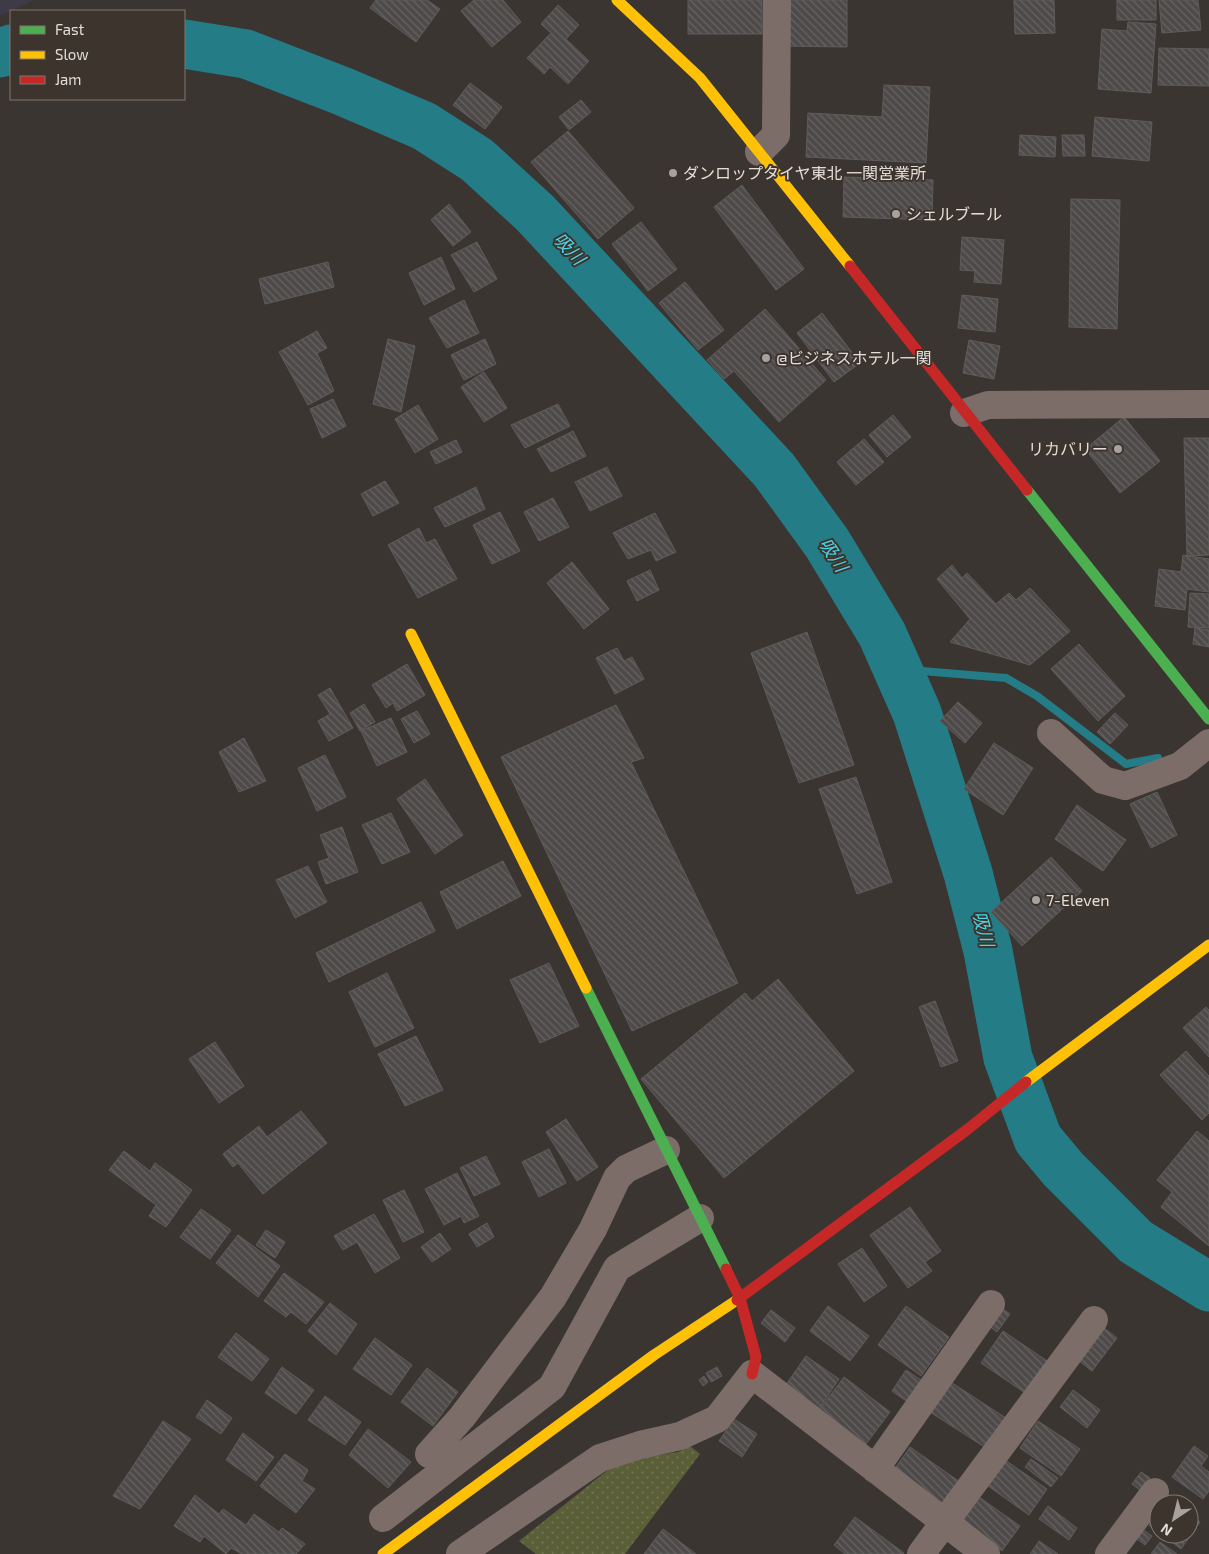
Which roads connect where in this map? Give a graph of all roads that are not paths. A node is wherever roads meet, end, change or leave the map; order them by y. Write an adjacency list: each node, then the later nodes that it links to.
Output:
1 (617, 0): 3 (street)
2 (777, 0): 3 (street)
3 (759, 152): 5 (street)
4 (1209, 404): 5 (street)
5 (964, 413): 7 (street)
6 (411, 634): 11 (street)
7 (1209, 719)
8 (1051, 734): 9 (street)
9 (1209, 743)
10 (1209, 945): 13 (street)
11 (666, 1150): 12 (street); 17 (street)
12 (700, 1218): 13 (street); 20 (street)
13 (740, 1298): 16 (street); 22 (street)
14 (991, 1304): 18 (street)
15 (1094, 1320): 21 (street)
16 (752, 1374): 18 (street); 23 (street)
17 (429, 1454)
18 (875, 1469): 21 (street)
19 (1155, 1492): 26 (street)
20 (383, 1518)
21 (945, 1522): 24 (street); 25 (street)
22 (383, 1554)
23 (460, 1554)
24 (921, 1554)
25 (986, 1554)
26 (1109, 1554)

